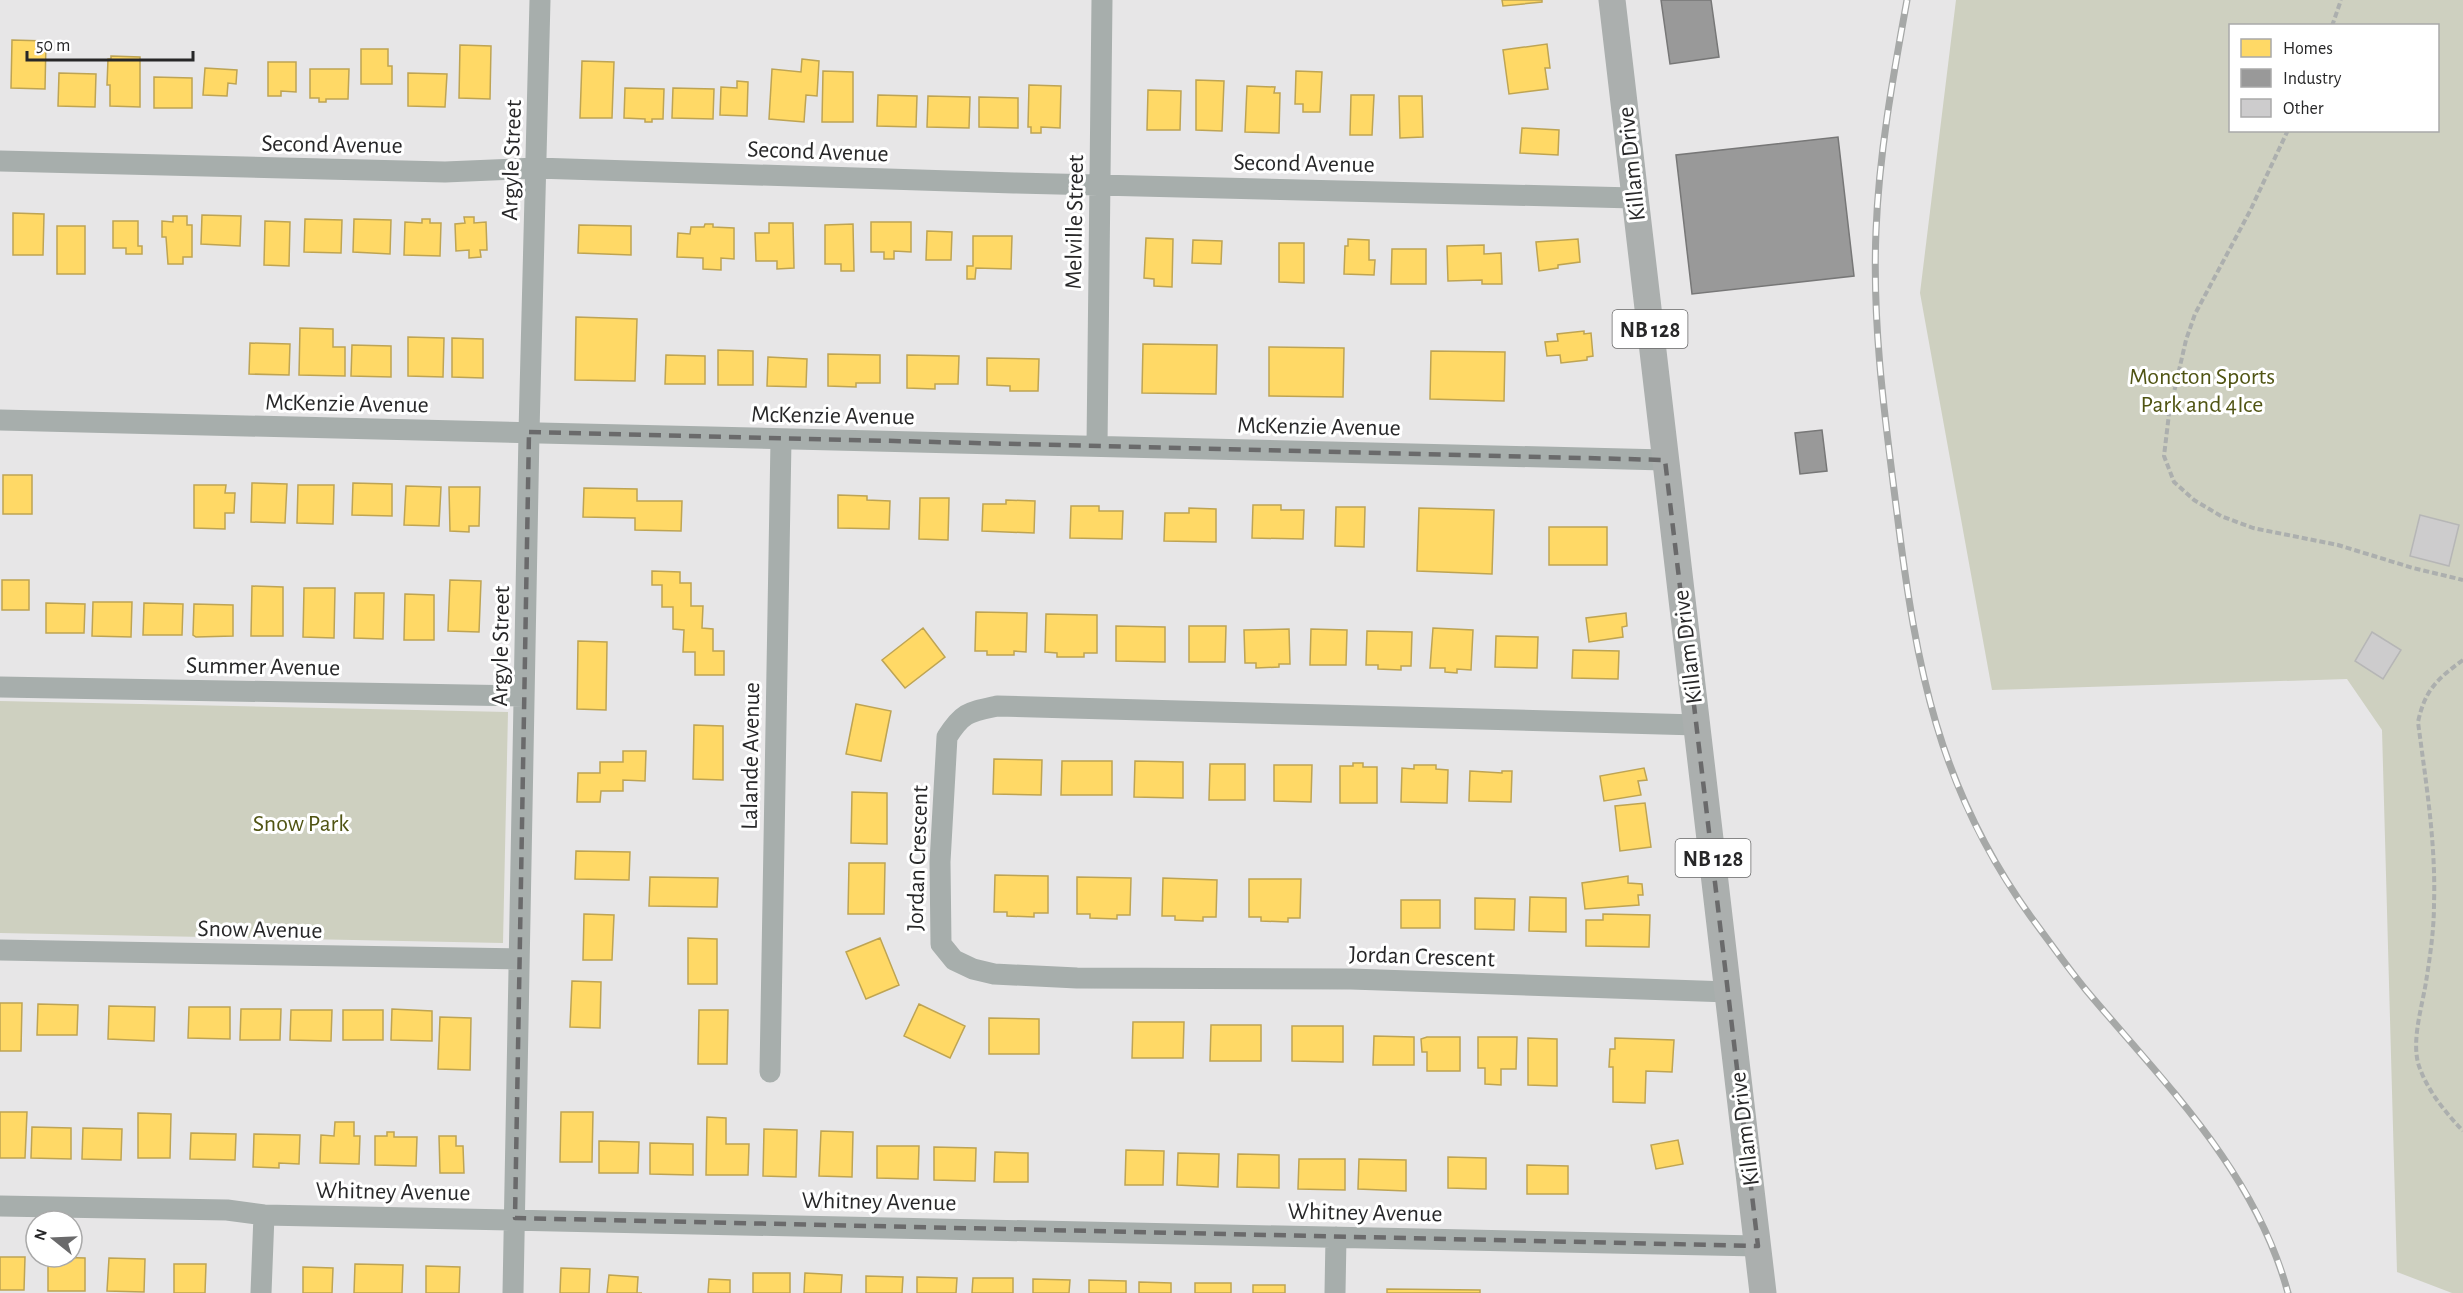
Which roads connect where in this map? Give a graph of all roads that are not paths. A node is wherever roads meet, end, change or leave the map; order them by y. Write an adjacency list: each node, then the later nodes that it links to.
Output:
1 (540, 0): 5 (street, Argyle Street)
2 (1102, 0): 6 (street, Melville Street)
3 (1612, 0): 7 (main road, Killam Drive / NB 128)
4 (0, 161): 5 (street, Second Avenue)
5 (536, 168): 6 (street, Second Avenue); 9 (street, Argyle Street)
6 (1100, 184): 7 (street, Second Avenue); 11 (street, Melville Street)
7 (1634, 198): 12 (main road, Killam Drive / NB 128)
8 (0, 420): 9 (street, McKenzie Avenue)
9 (529, 432): 10 (street, McKenzie Avenue); 14 (street, Argyle Street)
10 (781, 440): 11 (street, McKenzie Avenue); 19 (street, Lalande Avenue)
11 (1097, 446): 12 (street, McKenzie Avenue)
12 (1665, 460): 15 (main road, Killam Drive / NB 128)
13 (0, 687): 14 (street, Summer Avenue)
14 (524, 696): 17 (street, Argyle Street)
15 (1697, 725): 18 (main road, Killam Drive / NB 128); 18 (street, Jordan Crescent)
16 (0, 950): 17 (street, Snow Avenue)
17 (519, 959): 22 (street, Argyle Street)
18 (1729, 992): 24 (main road, Killam Drive / NB 128)
19 (770, 1072)
20 (0, 1206): 21 (street, Whitney Avenue)
21 (264, 1215): 22 (street, Whitney Avenue); 25 (street)
22 (515, 1218): 23 (street, Whitney Avenue); 26 (street, Argyle Street)
23 (1336, 1237): 24 (street, Whitney Avenue); 27 (street)
24 (1758, 1246): 28 (main road, Killam Drive / NB 128)
25 (261, 1293)
26 (513, 1293)
27 (1335, 1293)
28 (1763, 1293)

